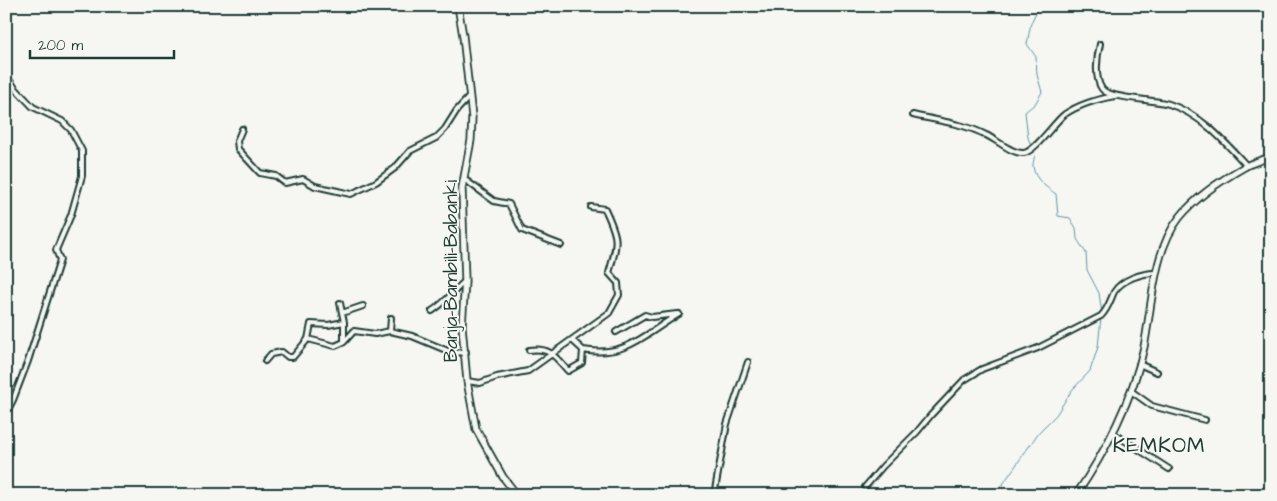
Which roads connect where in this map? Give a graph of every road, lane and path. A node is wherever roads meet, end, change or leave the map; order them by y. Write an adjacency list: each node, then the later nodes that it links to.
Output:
1 (458, 6): 4 (street, Banja-Bambili-Babanki)
2 (1100, 44): 5 (street)
3 (6, 75): 36 (street)
4 (471, 96): 7 (street); 10 (street, Banja-Bambili-Babanki)
5 (1115, 96): 6 (street); 9 (street)
6 (913, 115)
7 (242, 129)
8 (1271, 156): 9 (street)
9 (1247, 166): 13 (street)
10 (464, 179): 12 (street); 14 (street, Banja-Bambili-Babanki)
11 (591, 207): 24 (street)
12 (561, 245)
13 (1156, 273): 32 (street); 40 (street)
14 (465, 282): 17 (street); 28 (street, Banja-Bambili-Babanki)
15 (340, 303): 18 (street)
16 (363, 306): 18 (street)
17 (432, 310)
18 (342, 313): 20 (street)
19 (391, 318): 21 (street)
20 (344, 322): 23 (street); 25 (street)
21 (390, 331): 25 (street); 28 (street)
22 (616, 332): 27 (street)
23 (308, 339): 25 (street); 30 (street)
24 (572, 340): 27 (street); 29 (street)
25 (344, 342)
26 (530, 350): 29 (street)
27 (583, 350): 29 (street)
28 (466, 352): 34 (street, Banja-Bambili-Babanki)
29 (554, 354): 34 (street)
30 (264, 361)
31 (748, 362): 42 (street)
32 (1139, 364): 33 (street); 35 (street)
33 (1157, 372)
34 (467, 381): 41 (street, Banja-Bambili-Babanki)
35 (1131, 391): 37 (street); 38 (street)
36 (6, 413)
37 (1205, 420)
38 (1113, 433): 39 (street); 43 (street)
39 (1169, 469)
40 (865, 487)
41 (517, 495)
42 (714, 495)
43 (1076, 495)

